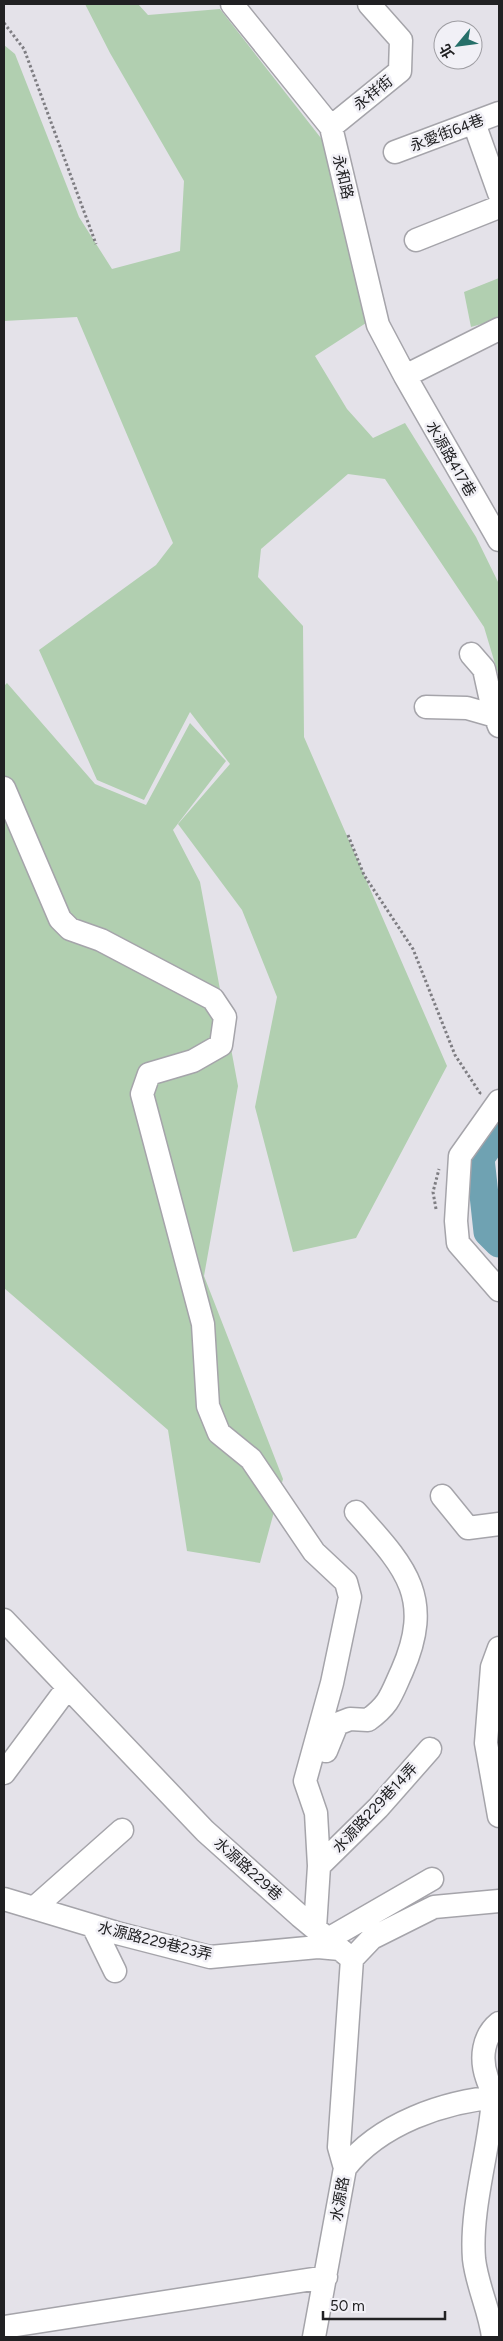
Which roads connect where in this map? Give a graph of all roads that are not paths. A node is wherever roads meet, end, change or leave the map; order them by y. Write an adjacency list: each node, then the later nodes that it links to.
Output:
1 (232, 4): 5 (street, 永和路)
2 (369, 4): 5 (street, 永祥街)
3 (499, 113): 4 (street, 永愛街64巷)
4 (474, 123): 6 (street, 永愛街64巷); 7 (street)
5 (331, 127): 11 (street, 永和路)
6 (395, 152)
7 (499, 193)
8 (499, 207): 9 (street)
9 (416, 240)
10 (499, 329): 11 (street)
11 (405, 376): 12 (street, 水源路417巷)
12 (499, 540)
13 (471, 654): 15 (street)
14 (426, 707): 15 (street)
15 (497, 721)
16 (4, 788): 27 (street)
17 (499, 1101): 18 (street)
18 (499, 1290)
19 (442, 1496): 21 (street)
20 (356, 1512): 27 (street)
21 (499, 1524)
22 (4, 1620): 24 (street, 水源路229巷)
23 (499, 1648): 28 (street)
24 (68, 1687): 26 (street); 36 (street, 水源路229巷)
25 (430, 1749): 30 (street, 水源路229巷14弄)
26 (4, 1773)
27 (316, 1813): 30 (street)
28 (499, 1816)
29 (122, 1830): 34 (street)
30 (320, 1866): 36 (street)
31 (432, 1879): 36 (street)
32 (4, 1899): 34 (street, 水源路229巷23弄)
33 (499, 1901): 36 (street)
34 (34, 1908): 35 (street, 水源路229巷23弄)
35 (93, 1926): 36 (street, 水源路229巷23弄); 37 (street)
36 (334, 1944): 40 (street)
37 (114, 1971)
38 (499, 2023): 39 (street)
39 (496, 2097): 40 (street, 水源路); 44 (street)
40 (345, 2168): 41 (street, 水源路)
41 (326, 2277): 42 (street); 43 (street, 水源路)
42 (4, 2327)
43 (314, 2337)
44 (493, 2337)

